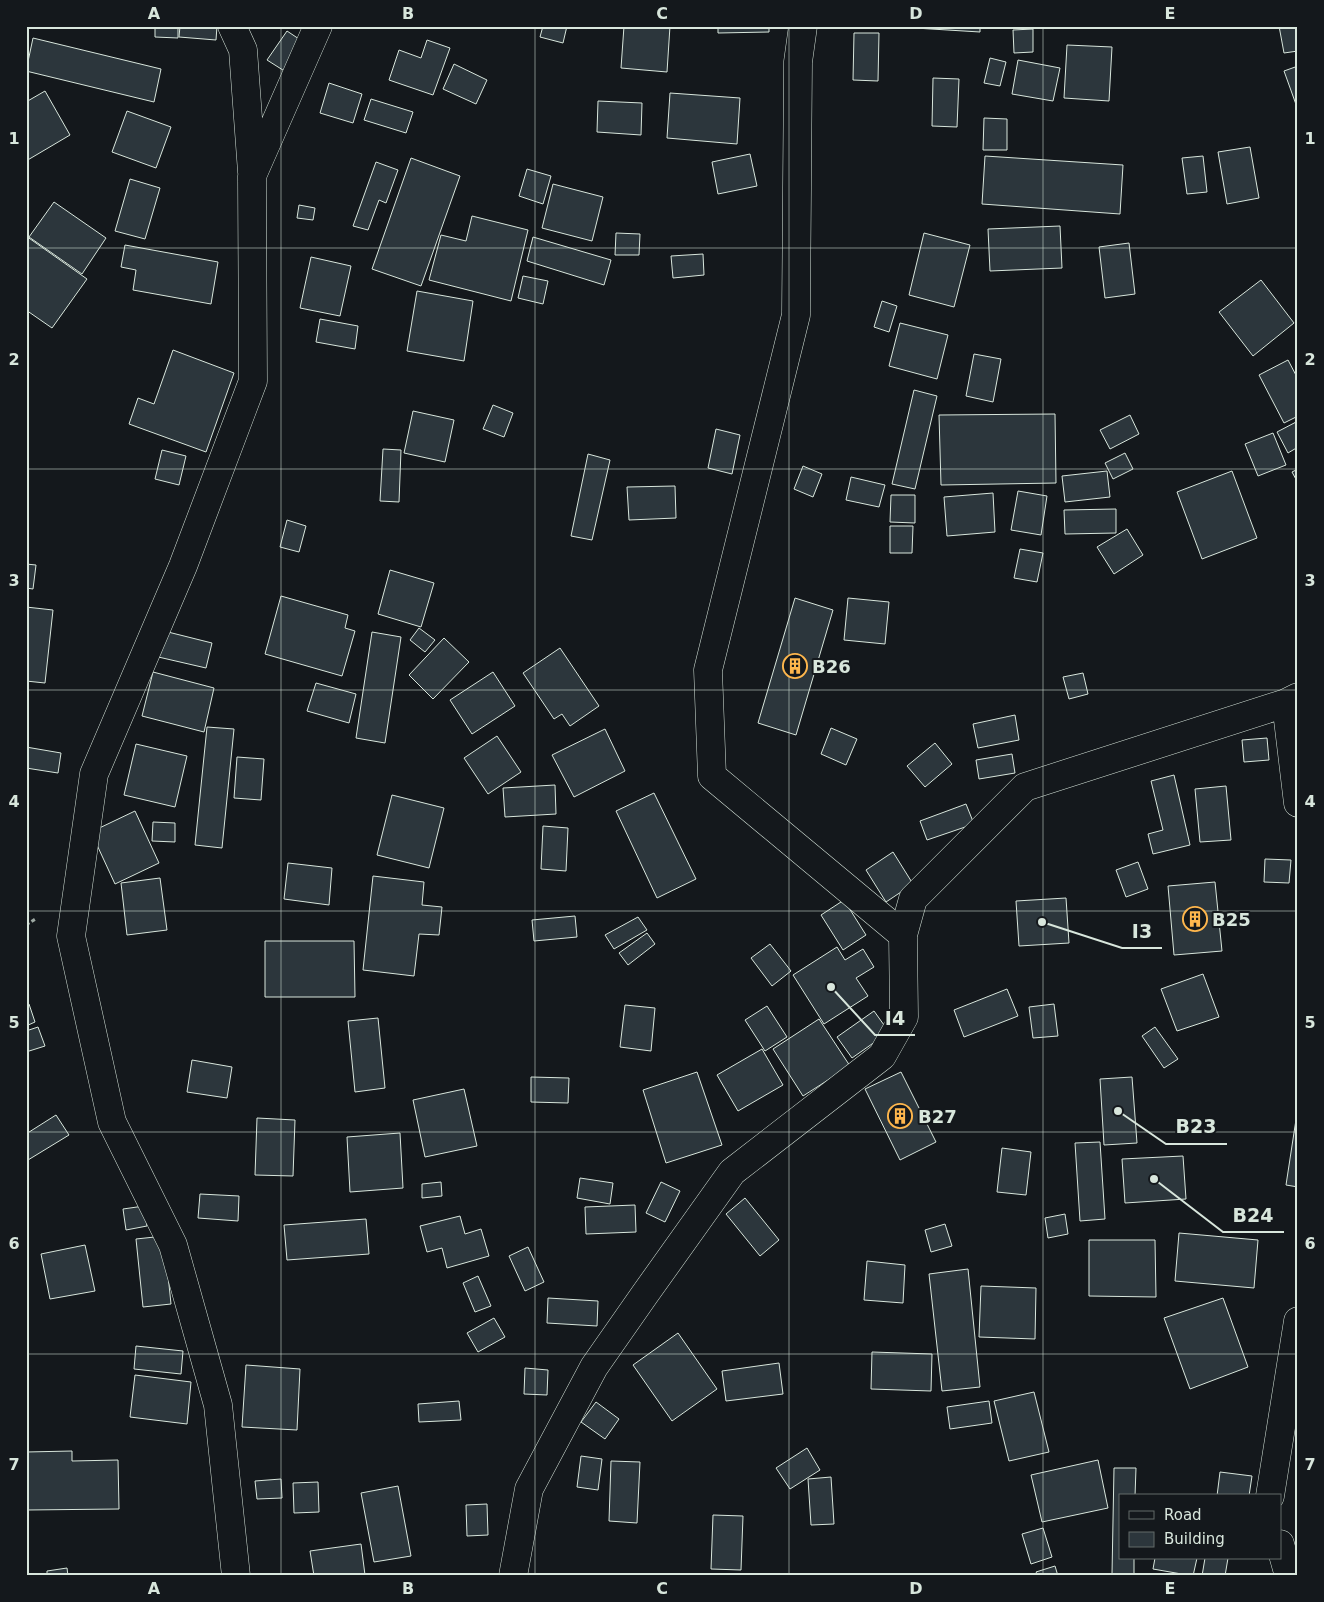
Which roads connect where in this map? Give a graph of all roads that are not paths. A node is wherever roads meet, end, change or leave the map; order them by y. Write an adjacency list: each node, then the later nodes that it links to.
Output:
1 (232, 26): 4 (street)
2 (318, 26): 4 (street)
3 (803, 26): 7 (street)
4 (252, 176): 11 (street)
5 (1292, 700): 6 (street); 7 (street)
6 (1298, 803)
7 (903, 936): 12 (street)
8 (1298, 1321): 9 (street)
9 (1270, 1494)
10 (1282, 1551): 13 (street)
11 (236, 1576)
12 (513, 1576)
13 (1289, 1576)

